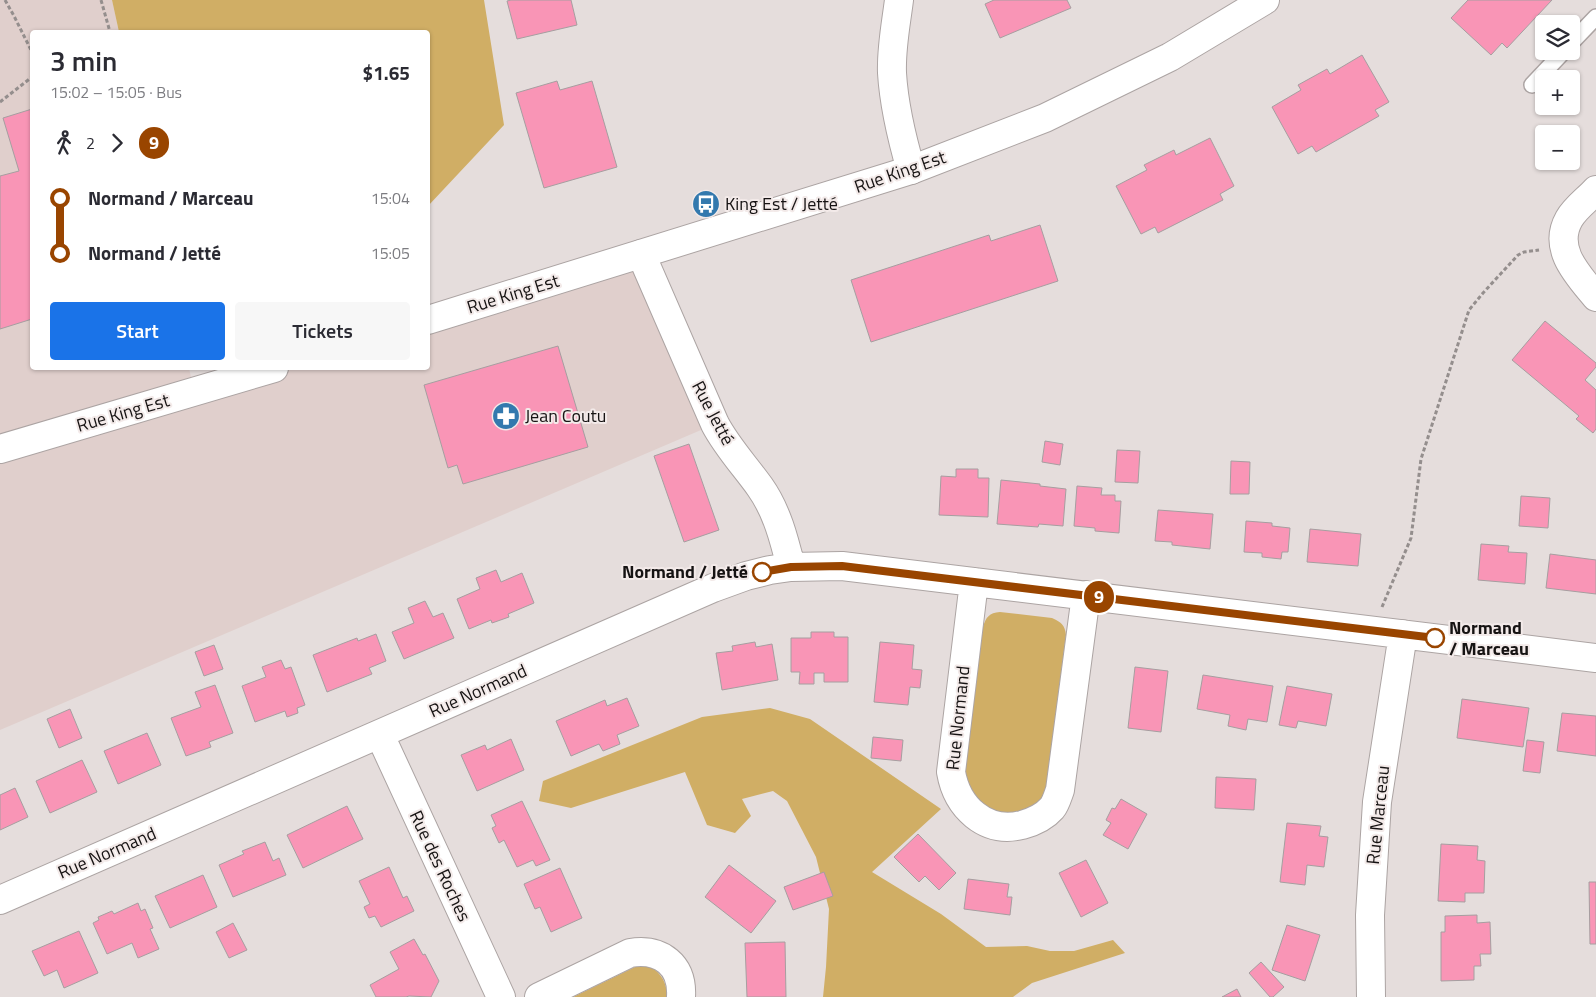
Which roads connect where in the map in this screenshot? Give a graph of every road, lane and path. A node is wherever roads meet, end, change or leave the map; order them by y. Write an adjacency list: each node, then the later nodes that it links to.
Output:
1 (5, 0): 8 (path)
2 (101, 0): 6 (path)
3 (899, 0): 13 (street)
4 (1265, 0): 13 (street, Rue King Est)
5 (1596, 17): 7 (lane)
6 (109, 30)
7 (1580, 34)
8 (30, 48)
9 (1556, 60): 11 (lane)
10 (30, 79): 12 (path)
11 (1532, 85)
12 (0, 102)
13 (911, 170): 16 (street, Rue King Est)
14 (1596, 190): 15 (street)
15 (1564, 251): 17 (street); 24 (path)
16 (641, 254): 18 (street, Rue King Est); 21 (street, Rue Jetté)
17 (1596, 297)
18 (430, 319)
19 (267, 370): 20 (street, Rue King Est)
20 (0, 449)
21 (791, 567): 22 (street, Rue Normand); 27 (street, Rue Normand)
22 (974, 582): 23 (street, Rue Normand); 23 (street, Rue Normand)
23 (1086, 595): 24 (street, Rue Normand)
24 (1372, 630): 25 (street, Rue Normand)
25 (1403, 634): 26 (street, Rue Normand); 32 (street, Rue Marceau)
26 (1596, 658)
27 (380, 735): 28 (street, Rue Normand); 29 (street, Rue des Roches)
28 (0, 900)
29 (501, 997)
30 (539, 997): 31 (street)
31 (681, 997)
32 (1371, 997)

